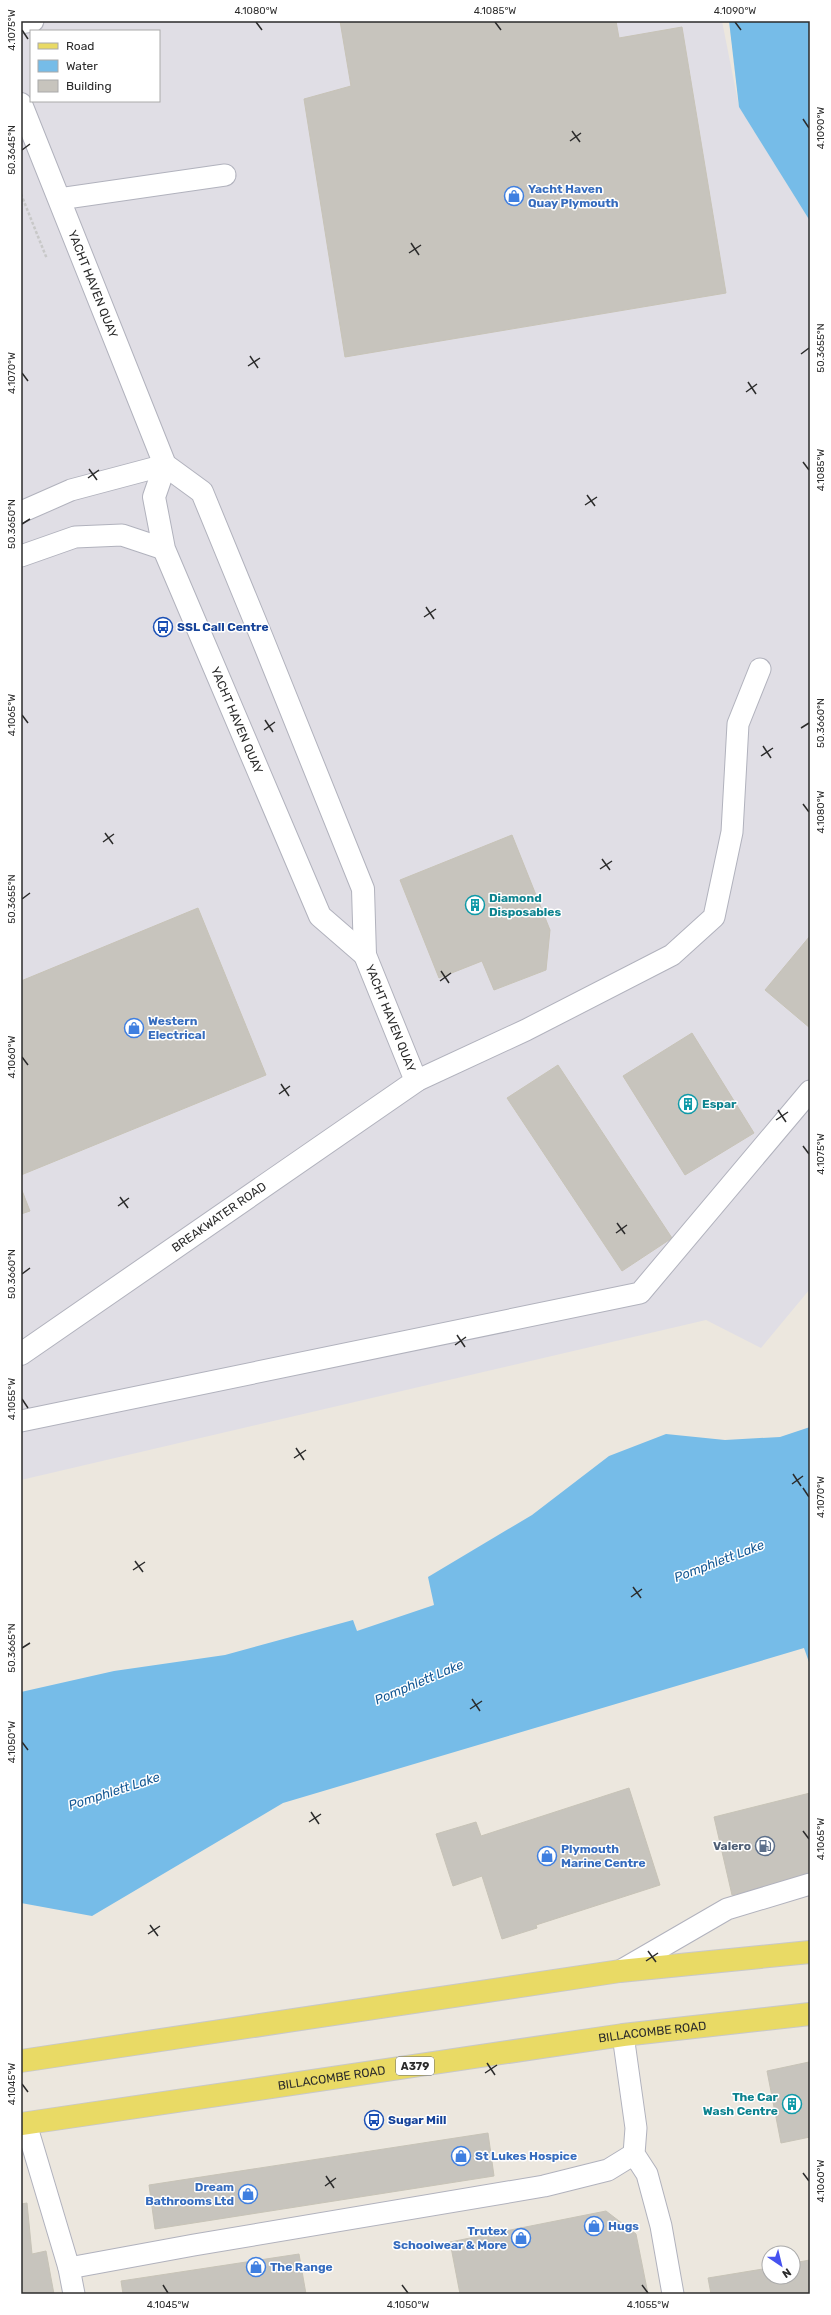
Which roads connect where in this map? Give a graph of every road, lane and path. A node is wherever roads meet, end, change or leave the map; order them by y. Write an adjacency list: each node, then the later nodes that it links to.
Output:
1 (33, 21): 2 (lane)
2 (21, 23)
3 (21, 104): 5 (street, YACHT HAVEN QUAY)
4 (225, 175): 5 (lane)
5 (59, 199): 6 (street, YACHT HAVEN QUAY)
6 (165, 465): 7 (lane); 8 (street, YACHT HAVEN QUAY); 11 (street, YACHT HAVEN QUAY)
7 (21, 512)
8 (164, 549): 9 (lane); 11 (street, YACHT HAVEN QUAY)
9 (21, 556)
10 (760, 669): 12 (lane)
11 (365, 955): 12 (street, YACHT HAVEN QUAY)
12 (416, 1081): 14 (street, BREAKWATER ROAD)
13 (810, 1091): 15 (lane)
14 (21, 1354)
15 (21, 1421)
16 (810, 1884): 20 (lane)
17 (810, 1952): 18 (main road)
18 (782, 1956): 19 (street); 20 (main road)
19 (810, 1957)
20 (620, 1971): 23 (main road)
21 (810, 2014): 22 (main road, BILLACOMBE ROAD / A379)
22 (623, 2035): 24 (main road, BILLACOMBE ROAD / A379); 25 (lane)
23 (21, 2061)
24 (23, 2122): 26 (lane)
25 (634, 2154): 26 (lane); 28 (lane)
26 (69, 2268): 27 (lane)
27 (74, 2294)
28 (673, 2294)

